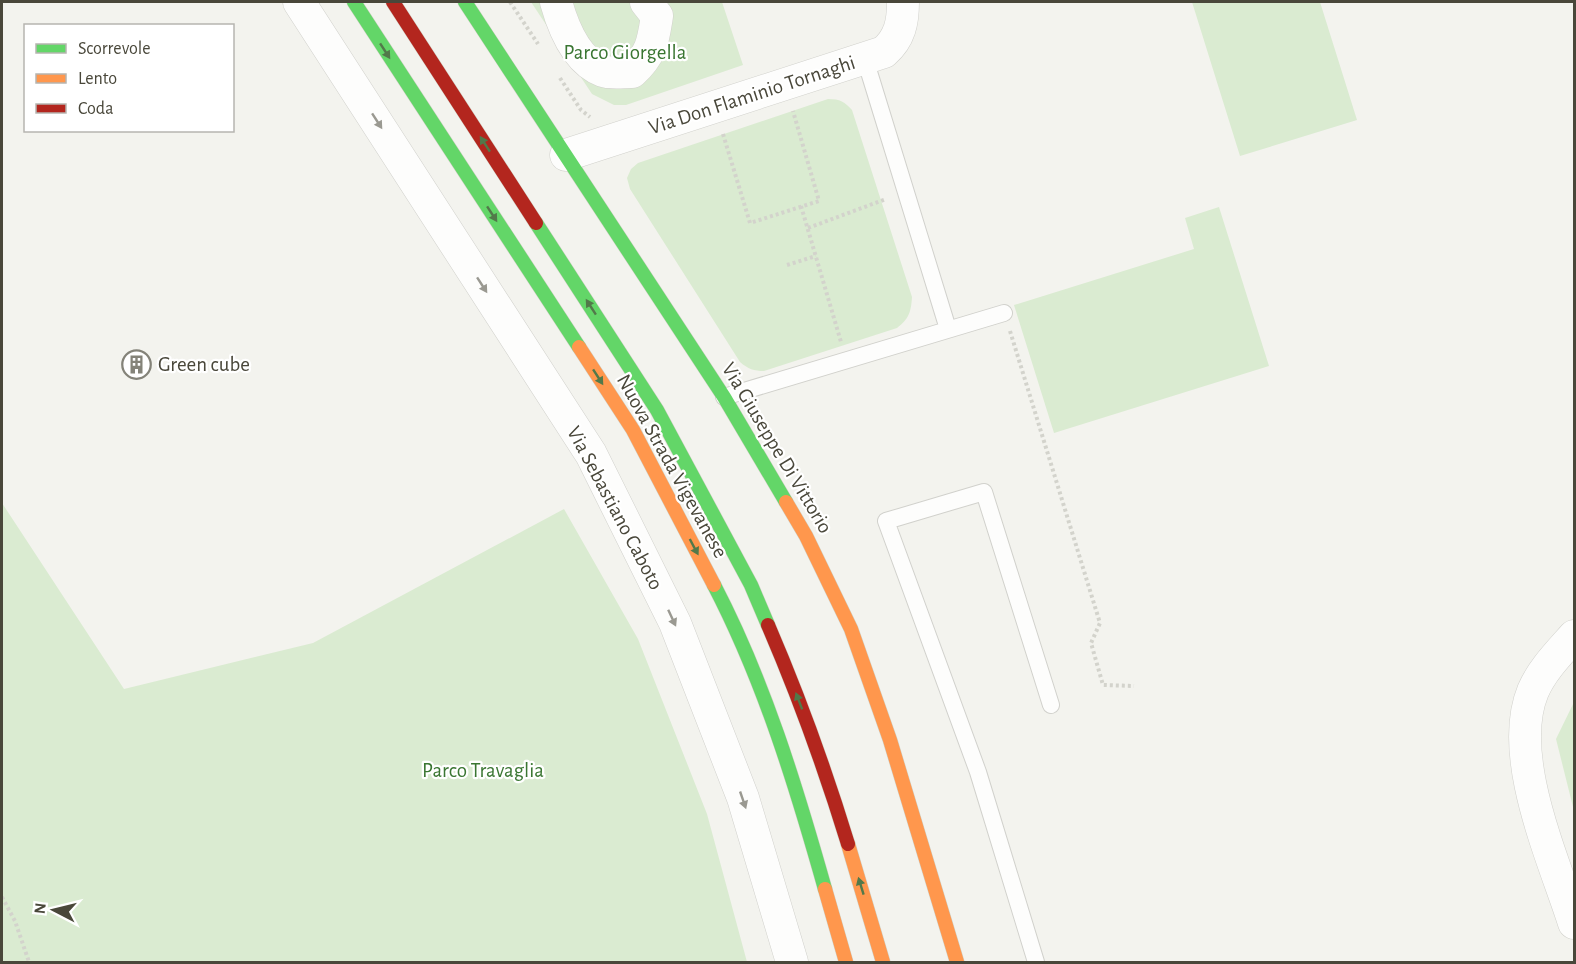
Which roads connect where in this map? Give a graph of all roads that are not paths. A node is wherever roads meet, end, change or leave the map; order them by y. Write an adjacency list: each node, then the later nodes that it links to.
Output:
1 (299, 2): 18 (street, Via Sebastiano Caboto, one-way to 18)
2 (354, 2): 16 (main road, Nuova Strada Vigevanese, one-way to 16)
3 (393, 2): 15 (main road, Nuova Strada Vigevanese, one-way to 3)
4 (465, 2): 9 (main road, Via Giuseppe Di Vittorio)
5 (556, 2): 6 (street)
6 (646, 2)
7 (903, 2): 8 (street, Via Don Flaminio Tornaghi)
8 (865, 59): 9 (street, Via Don Flaminio Tornaghi); 11 (lane)
9 (566, 154): 12 (main road, Via Giuseppe Di Vittorio)
10 (1004, 313): 11 (lane)
11 (948, 329): 12 (lane)
12 (724, 397): 23 (main road, Via Giuseppe Di Vittorio)
13 (1575, 636): 17 (street)
14 (1051, 705): 24 (lane)
15 (867, 908): 21 (main road, Nuova Strada Vigevanese); 22 (main road)
16 (833, 916): 19 (main road); 20 (main road, Nuova Strada Vigevanese)
17 (1575, 923)
18 (792, 963)
19 (841, 963)
20 (846, 963)
21 (883, 963)
22 (891, 963)
23 (957, 963)
24 (1036, 963)

